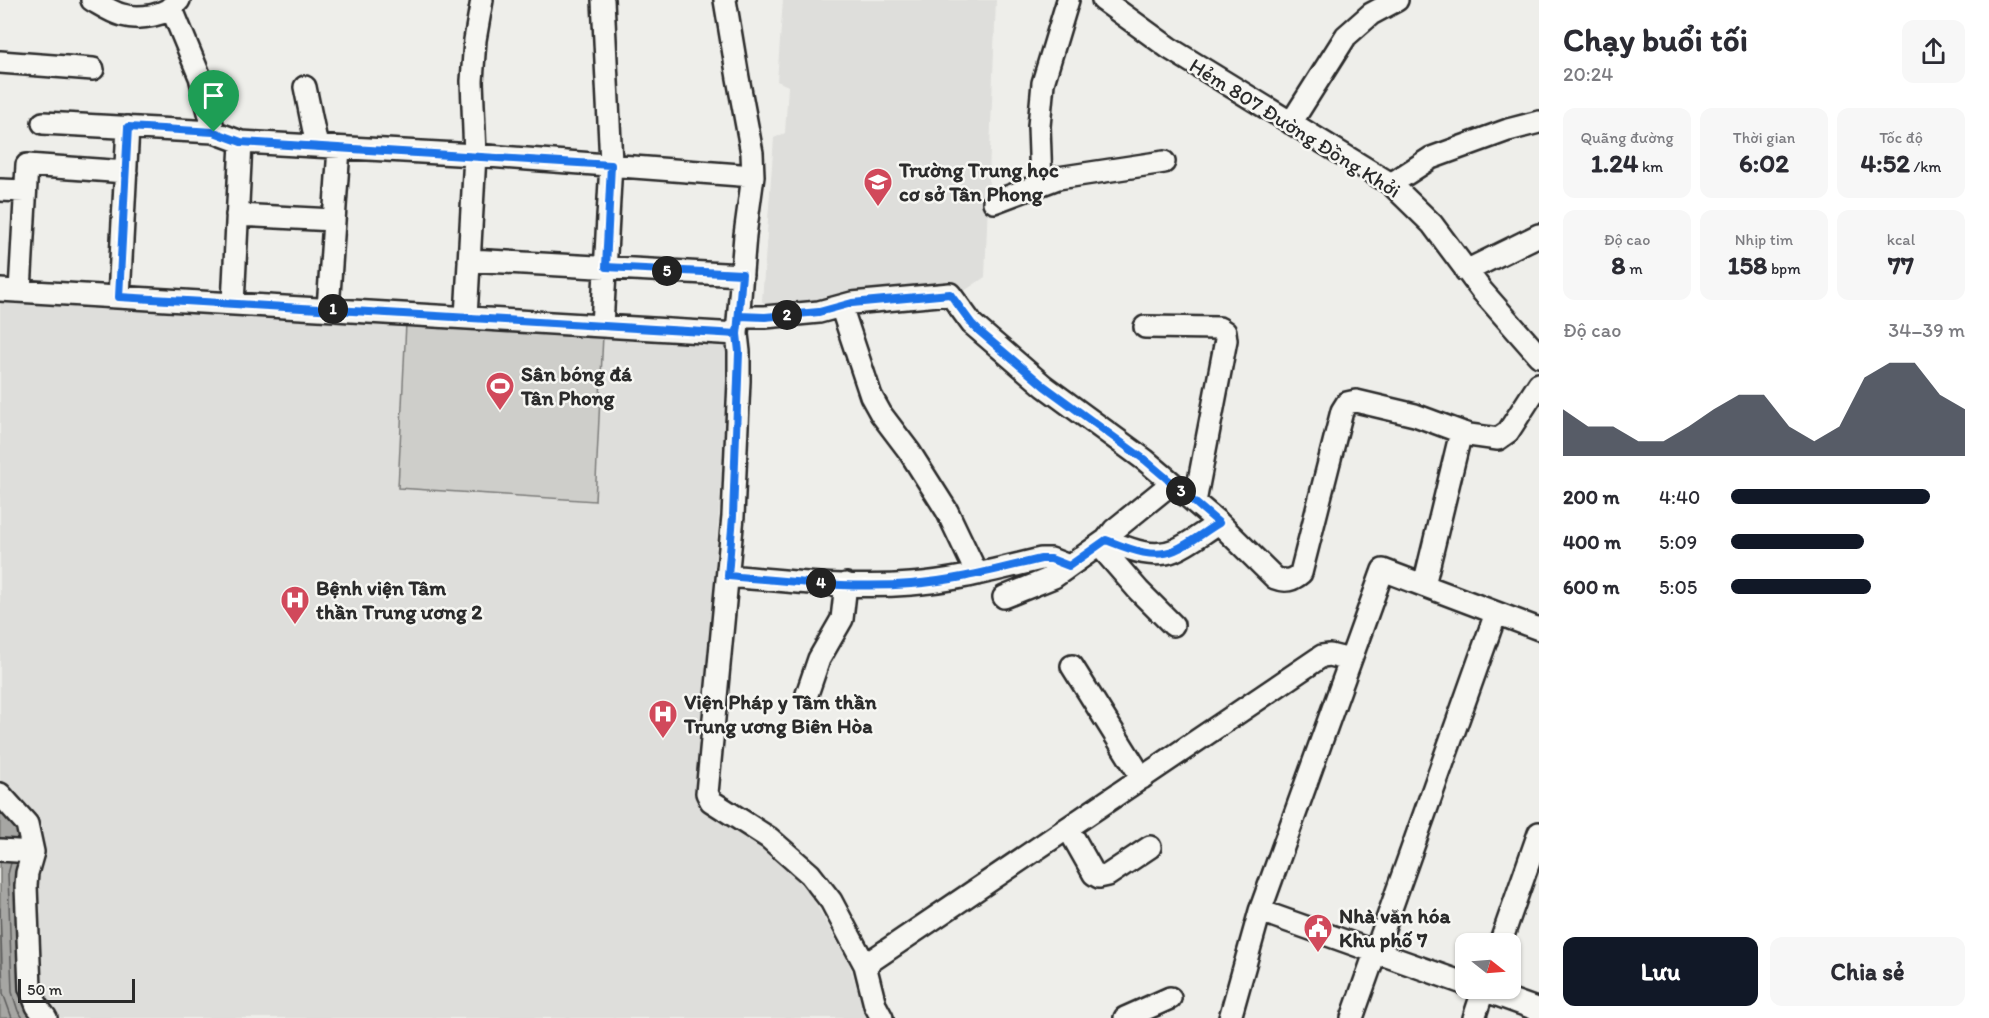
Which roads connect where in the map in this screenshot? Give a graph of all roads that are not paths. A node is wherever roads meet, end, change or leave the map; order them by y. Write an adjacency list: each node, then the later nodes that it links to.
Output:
1 (92, 0): 7 (street)
2 (482, 0): 21 (street)
3 (603, 0): 23 (street)
4 (725, 0): 25 (street)
5 (1068, 0): 26 (street)
6 (1397, 0): 9 (street)
7 (175, 4): 17 (street)
8 (1116, 4): 15 (street, Hẻm 807 Đường Đồng Khởi)
9 (1366, 7): 15 (street)
10 (0, 62): 11 (street)
11 (93, 69)
12 (305, 87): 19 (street)
13 (1539, 122): 27 (street)
14 (43, 123): 16 (street)
15 (1291, 123): 27 (street, Hẻm 807 Đường Đồng Khởi)
16 (128, 127): 17 (street); 24 (street)
17 (214, 132): 18 (street)
18 (241, 142): 19 (street); 31 (street)
19 (317, 146): 20 (street)
20 (339, 148): 21 (street); 32 (street)
21 (475, 155): 23 (street); 34 (street)
22 (1164, 162): 26 (street)
23 (611, 165): 25 (street); 35 (street)
24 (126, 172): 29 (street); 39 (street)
25 (753, 176): 37 (street)
26 (1041, 183): 30 (street)
27 (1391, 184): 36 (street, Hẻm 807 Đường Đồng Khởi)
28 (0, 190): 29 (street)
29 (25, 191): 38 (street)
30 (994, 202)
31 (237, 215): 32 (street); 40 (street)
32 (334, 220): 42 (street)
33 (1539, 235): 36 (street)
34 (469, 260): 35 (street); 43 (street)
35 (606, 267): 37 (street); 45 (street)
36 (1466, 271): 47 (street, Hẻm 807 Đường Đồng Khởi)
37 (742, 274): 44 (street)
38 (10, 290): 39 (street)
39 (119, 297): 40 (street)
40 (233, 304): 42 (street)
41 (842, 306): 44 (street); 50 (street); 55 (street)
42 (328, 309): 43 (street)
43 (466, 318): 45 (street)
44 (738, 325): 45 (street); 56 (street)
45 (602, 326)
46 (1145, 327): 51 (street)
47 (1539, 356)
48 (1539, 384): 49 (street)
49 (1461, 432): 52 (street); 58 (street)
50 (1172, 483): 51 (street); 53 (street)
51 (1195, 502): 52 (street)
52 (1219, 523): 53 (street)
53 (1103, 542): 54 (street); 61 (street)
54 (1069, 566): 55 (street); 59 (street)
55 (977, 574): 57 (street)
56 (728, 576): 57 (street); 76 (street)
57 (846, 584): 65 (street)
58 (1424, 585): 60 (street); 63 (street)
59 (1004, 597)
60 (1496, 613): 62 (street); 75 (street)
61 (1173, 625)
62 (1539, 629)
63 (1350, 660): 66 (street); 73 (street)
64 (1072, 666): 66 (street)
65 (807, 694)
66 (1142, 778): 68 (street)
67 (0, 794): 72 (street)
68 (1068, 828): 70 (street); 76 (street)
69 (1539, 833): 74 (street)
70 (1150, 847)
71 (0, 850): 72 (street)
72 (33, 852): 82 (street)
73 (1260, 911): 75 (street); 85 (street)
74 (1504, 933)
75 (1375, 952): 77 (street); 86 (street)
76 (865, 966): 83 (street)
77 (1455, 980)
78 (1170, 998): 84 (street)
79 (1477, 999): 87 (street)
80 (1508, 999): 81 (street)
81 (1539, 1010)
82 (46, 1018)
83 (882, 1018)
84 (1125, 1018)
85 (1230, 1018)
86 (1352, 1018)
87 (1474, 1018)

